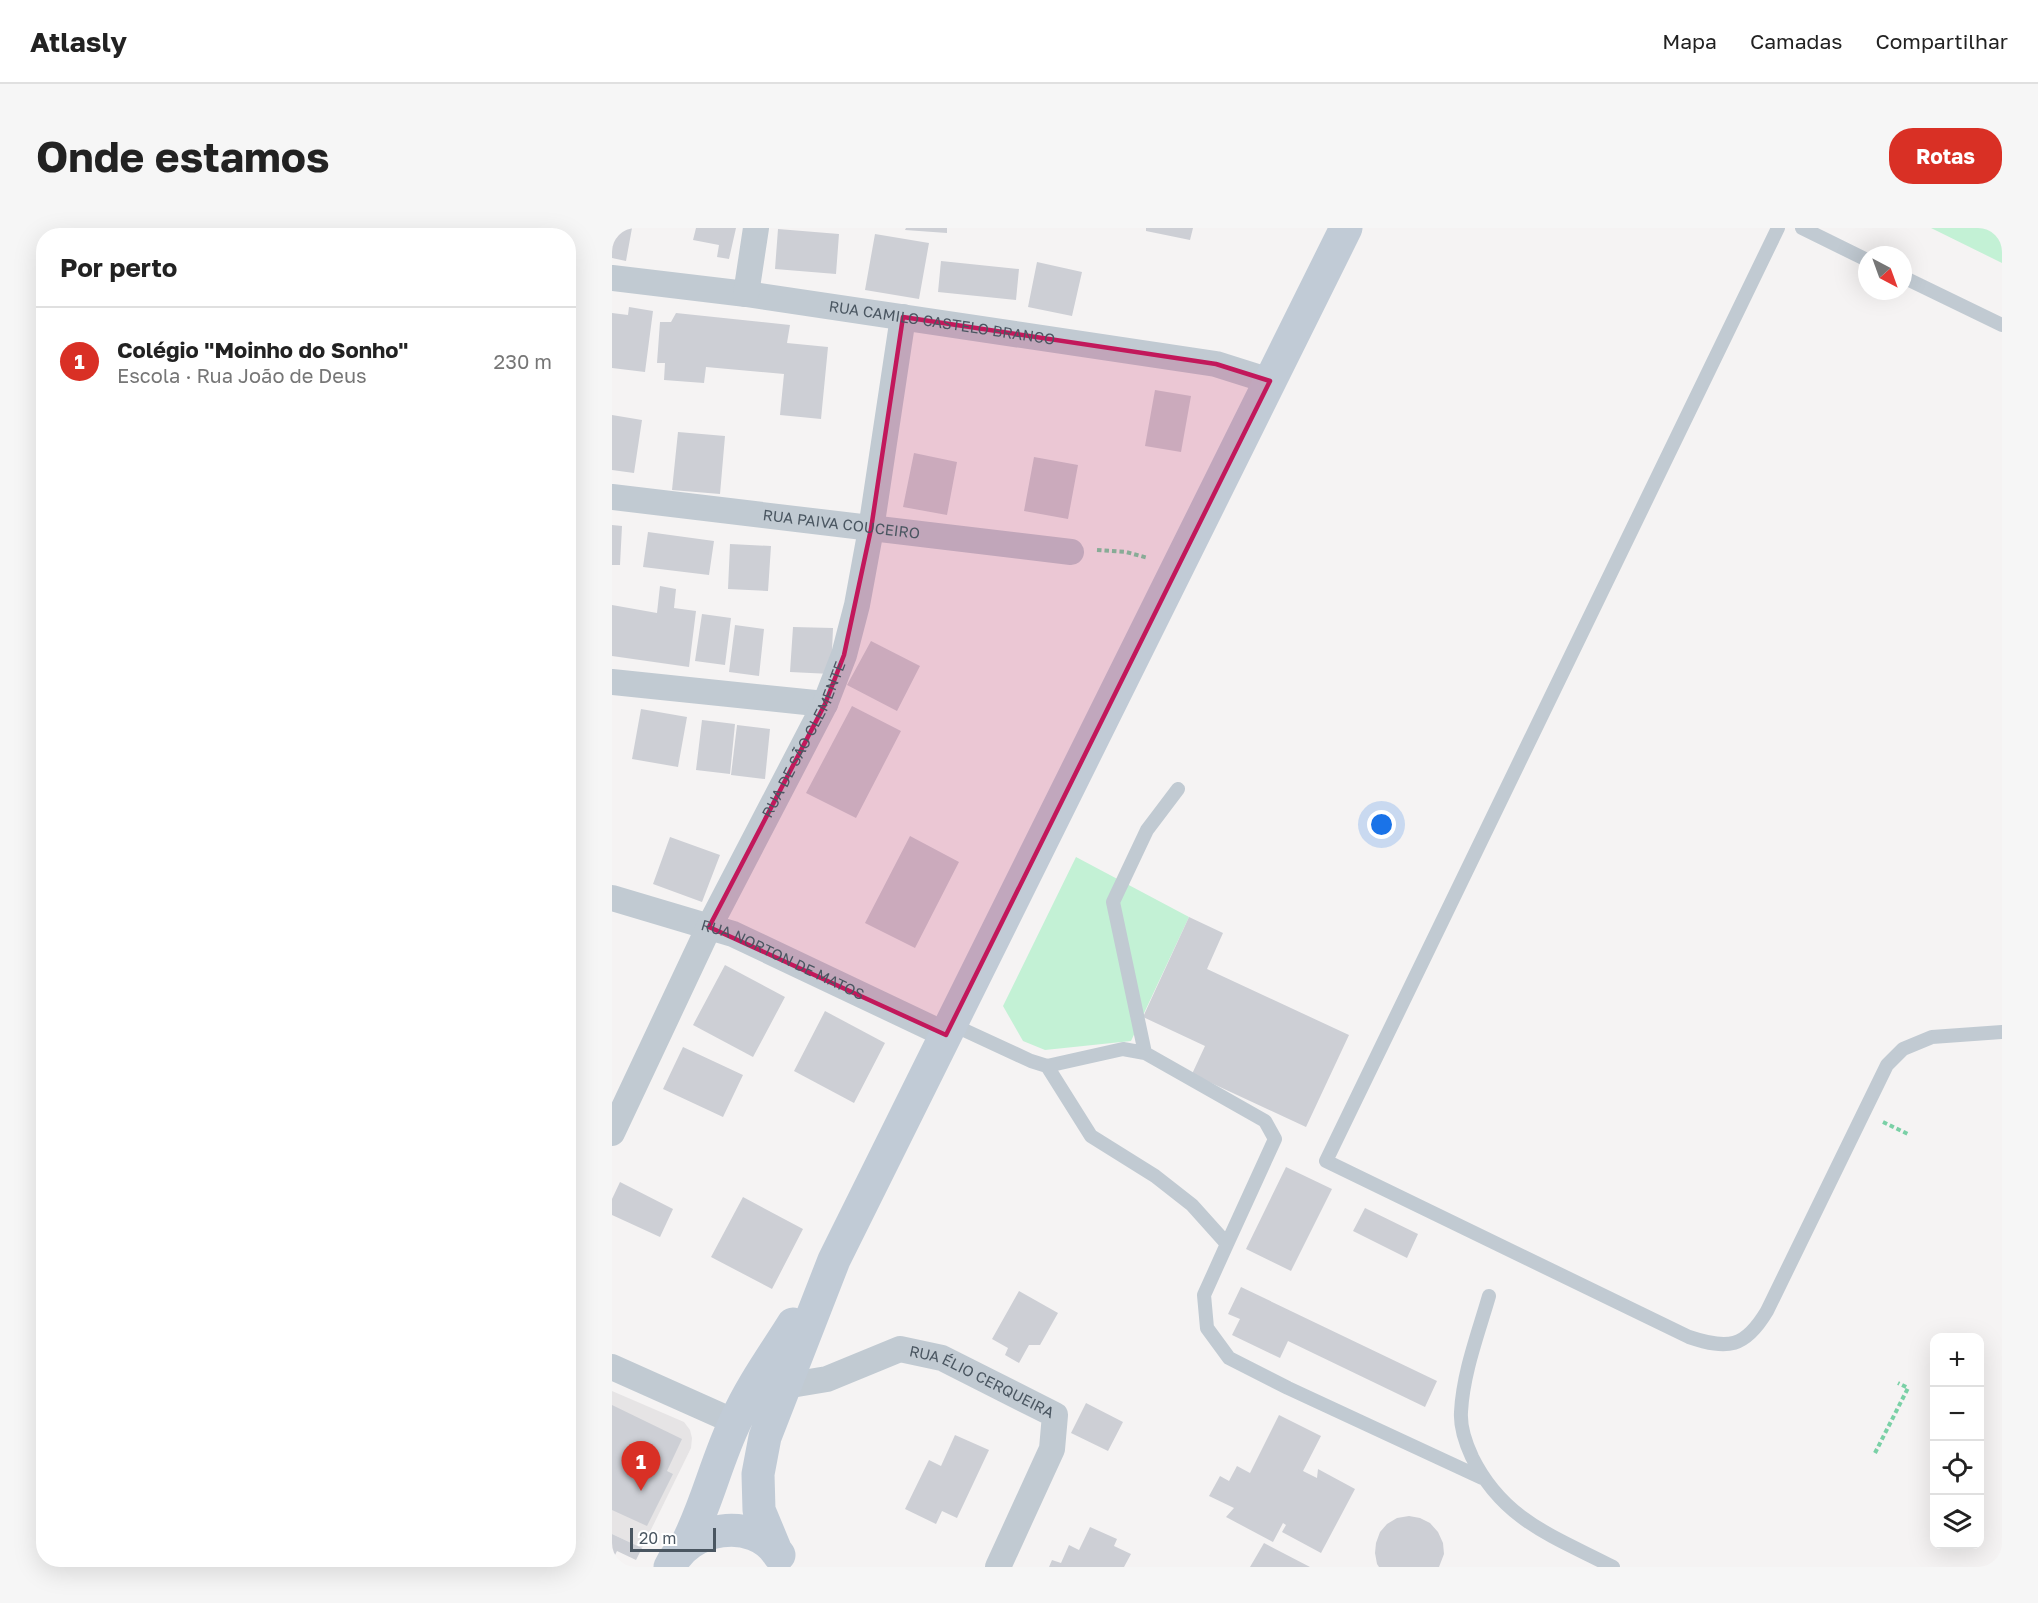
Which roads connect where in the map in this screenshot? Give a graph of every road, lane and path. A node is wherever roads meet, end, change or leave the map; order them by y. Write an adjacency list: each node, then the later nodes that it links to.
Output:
1 (756, 228): 8 (street)
2 (1346, 228): 11 (street)
3 (1778, 228): 22 (lane)
4 (1802, 228): 5 (lane)
5 (1858, 256)
6 (612, 278): 8 (street, RUA CAMILO CASTELO BRANCO)
7 (1912, 281): 10 (lane)
8 (746, 294): 9 (street, RUA CAMILO CASTELO BRANCO)
9 (903, 317): 11 (street, RUA CAMILO CASTELO BRANCO); 13 (street, RUA DE SÃO CLEMENTE)
10 (2002, 325)
11 (1270, 381): 15 (street)
12 (612, 497): 13 (street, RUA PAIVA COUCEIRO)
13 (872, 530): 14 (street, RUA PAIVA COUCEIRO); 17 (street, RUA DE SÃO CLEMENTE)
14 (1071, 552): 15 (path)
15 (1178, 567): 21 (street)
16 (612, 682): 17 (street)
17 (825, 704): 20 (street, RUA DE SÃO CLEMENTE)
18 (1178, 789): 23 (lane)
19 (612, 898): 20 (street, RUA NORTON DE MATOS)
20 (710, 927): 21 (street, RUA NORTON DE MATOS); 25 (street, RUA DE SÃO CLEMENTE)
21 (949, 1029): 24 (lane); 30 (street)
22 (2002, 1032)
23 (1145, 1053): 24 (lane); 29 (lane)
24 (1047, 1066): 29 (lane)
25 (619, 1101): 27 (street, RUA DE SÃO CLEMENTE)
26 (1883, 1122): 28 (path)
27 (612, 1133)
28 (1908, 1134)
29 (1227, 1245): 37 (lane)
30 (834, 1260): 34 (street); 35 (street)
31 (1489, 1296): 37 (lane)
32 (612, 1367): 35 (street)
33 (1898, 1383): 36 (path)
34 (785, 1386): 39 (street); 40 (street, RUA ÉLIO CERQUEIRA)
35 (735, 1422): 38 (street)
36 (1875, 1453)
37 (1482, 1478): 41 (lane)
38 (678, 1556): 39 (street)
39 (781, 1559)
40 (998, 1567)
41 (1613, 1567)

